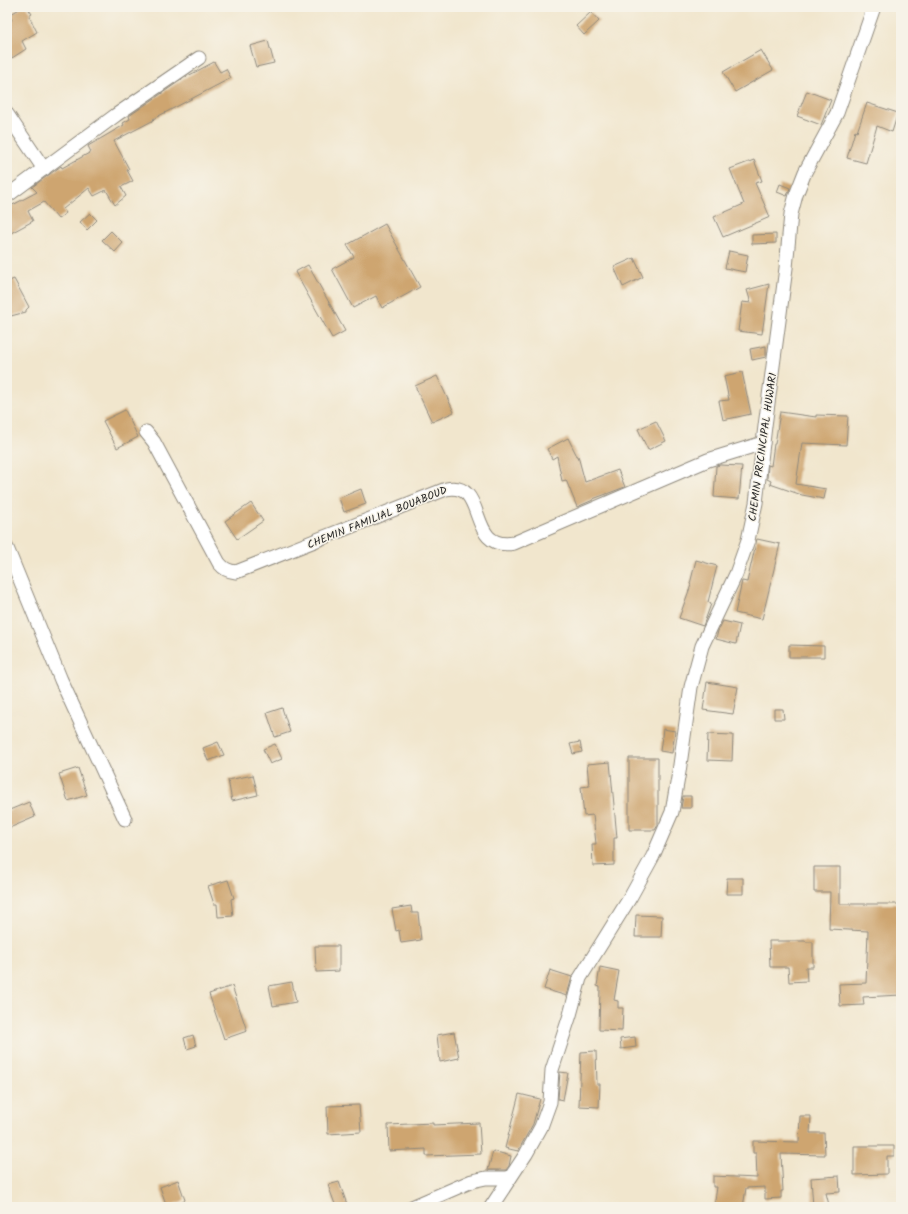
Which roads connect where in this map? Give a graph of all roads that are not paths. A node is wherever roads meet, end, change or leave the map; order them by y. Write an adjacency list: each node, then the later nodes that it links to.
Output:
1 (874, 7): 7 (street, CHEMIN PRICINCIPAL HUWARI)
2 (199, 58): 4 (street)
3 (7, 114): 4 (street)
4 (44, 168): 5 (street)
5 (7, 196)
6 (146, 432): 7 (street, CHEMIN FAMILIAL BOUABOUD)
7 (763, 443): 10 (street, CHEMIN PRICINCIPAL HUWARI)
8 (7, 548): 9 (street)
9 (125, 819)
10 (510, 1178): 11 (street); 12 (street, CHEMIN PRICINCIPAL HUWARI)
11 (412, 1207)
12 (490, 1207)

